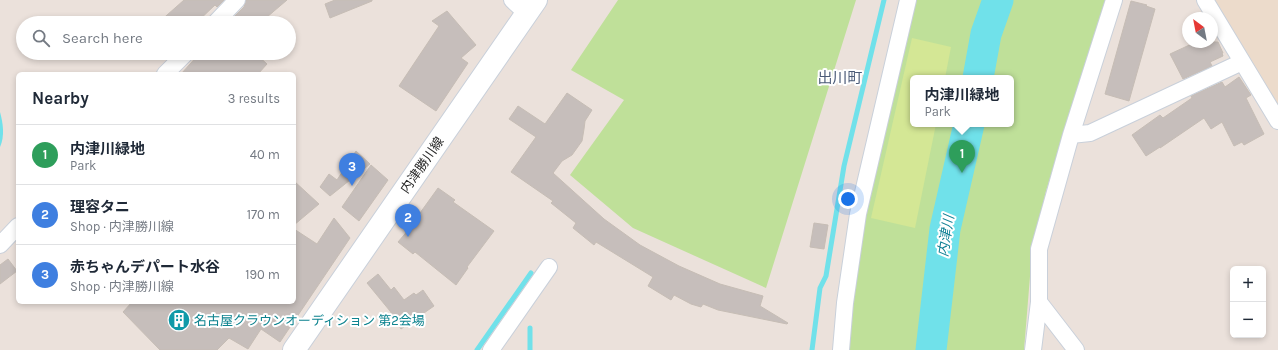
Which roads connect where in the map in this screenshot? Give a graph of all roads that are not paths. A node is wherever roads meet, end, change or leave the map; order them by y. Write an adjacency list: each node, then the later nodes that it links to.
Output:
1 (237, 0): 6 (street)
2 (908, 0): 18 (street)
3 (1114, 0): 11 (street)
4 (1205, 0): 8 (street)
5 (525, 4): 16 (main road, 内津勝川線)
6 (221, 16)
7 (179, 60): 9 (street)
8 (1242, 62): 10 (street); 11 (street)
9 (167, 72)
10 (1278, 121)
11 (1071, 135): 15 (street)
12 (16, 228): 13 (street)
13 (0, 245)
14 (549, 267): 17 (street)
15 (1039, 302): 19 (street); 20 (street)
16 (294, 350)
17 (491, 350)
18 (840, 350)
19 (1033, 350)
20 (1076, 350)

